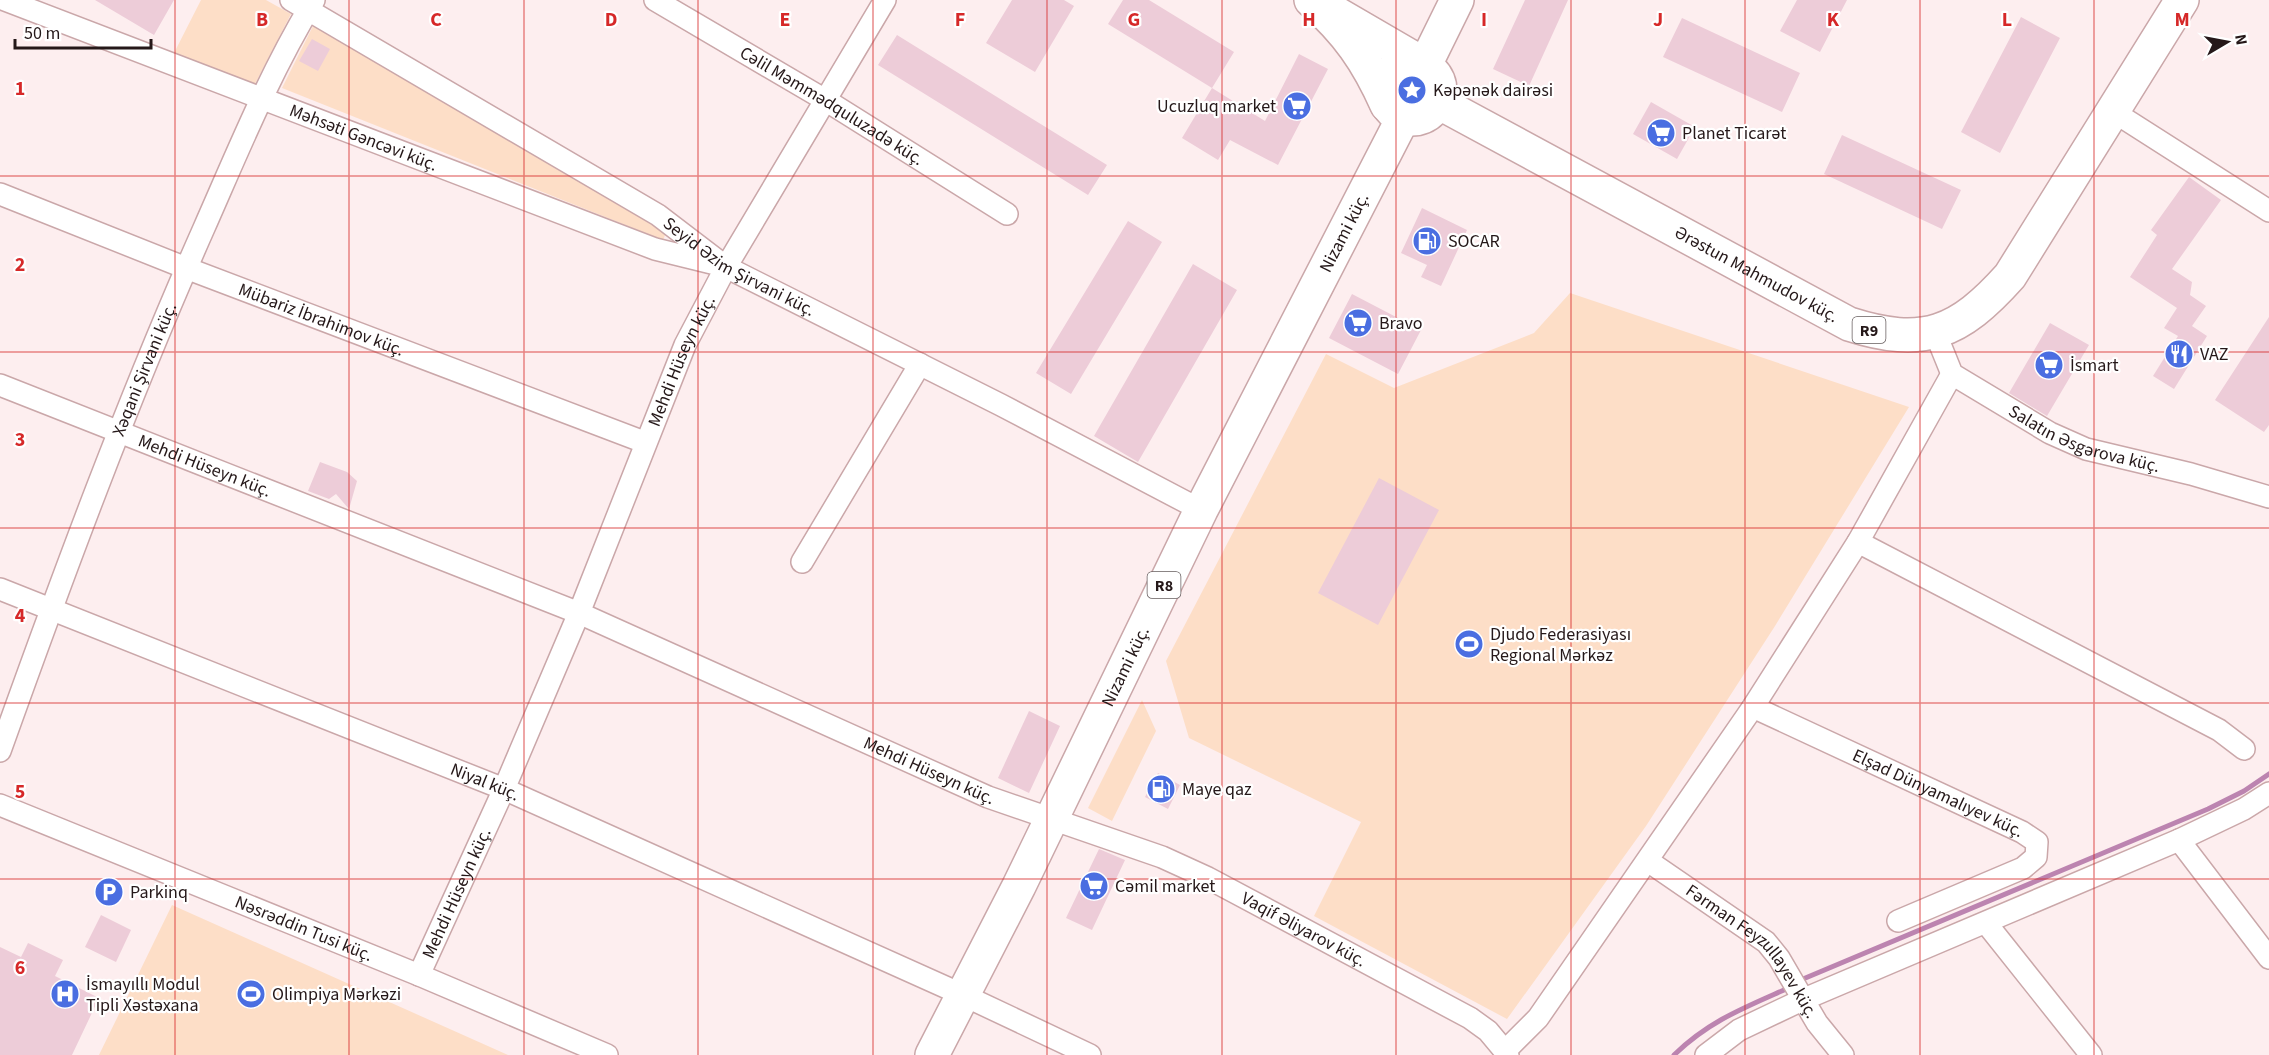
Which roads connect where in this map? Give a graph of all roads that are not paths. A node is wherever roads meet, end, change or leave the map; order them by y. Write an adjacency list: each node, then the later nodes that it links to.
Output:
1 (5, 0): 9 (street, Məhsəti Gəncəvi küç.)
2 (655, 0): 10 (street, Cəlil Məmmədquluzadə küç.)
3 (885, 0): 10 (street, Mehdi Hüseyn küç.)
4 (1312, 0): 8 (main road); 12 (main road)
5 (1457, 0): 8 (main road)
6 (2182, 0): 13 (main road, Ərəstun Mahmudov küç. / R9)
7 (304, 3): 9 (street, Xəqani Şirvani küç.); 17 (street, Seyid Əzim Şirvani küç.)
8 (1425, 65): 11 (main road); 12 (main road)
9 (261, 100): 17 (street, Məhsəti Gəncəvi küç.); 18 (street, Xəqani Şirvani küç.)
10 (827, 101): 16 (street, Cəlil Məmmədquluzadə küç.); 17 (street, Mehdi Hüseyn küç.)
11 (1438, 102): 12 (main road); 19 (main road, Ərəstun Mahmudov küç. / R9)
12 (1395, 111): 26 (main road, Nizami küç. / R8)
13 (2114, 111): 15 (street); 19 (main road, Ərəstun Mahmudov küç. / R9)
14 (0, 194): 18 (street, Mübariz İbrahimov küç.)
15 (2269, 211)
16 (1007, 214)
17 (726, 267): 20 (street, Seyid Əzim Şirvani küç.); 24 (street, Mehdi Hüseyn küç.)
18 (186, 268): 23 (street, Xəqani Şirvani küç.); 24 (street, Mübariz İbrahimov küç.)
19 (1935, 332): 21 (street)
20 (920, 364): 26 (street, Seyid Əzim Şirvani küç.); 28 (street)
21 (1952, 374): 25 (street, Salatın Əsgərova küç.); 27 (street)
22 (0, 385): 23 (street, Mehdi Hüseyn küç.)
23 (119, 432): 30 (street, Xəqani Şirvani küç.); 31 (street, Mehdi Hüseyn küç.)
24 (644, 442): 31 (street, Mehdi Hüseyn küç.)
25 (2269, 497)
26 (1201, 510): 38 (main road, Nizami küç. / R8)
27 (1858, 542): 32 (street); 33 (street)
28 (802, 562)
29 (0, 589): 30 (street, Niyal küç.)
30 (51, 608): 34 (street, Xəqani Şirvani küç.); 35 (street, Niyal küç.)
31 (579, 613): 35 (street, Mehdi Hüseyn küç.); 38 (street, Mehdi Hüseyn küç.)
32 (1753, 707): 40 (street); 41 (street, Elşad Dünyamalıyev küç.)
33 (2244, 748)
34 (0, 751)
35 (504, 789): 44 (street, Mehdi Hüseyn küç.); 45 (street, Niyal küç.)
36 (2269, 793): 39 (street)
37 (0, 805): 44 (street, Nəsrəddin Tusi küç.)
38 (1052, 818): 45 (main road, Nizami küç. / R8); 47 (street, Vaqif Əliyarov küç.)
39 (2179, 840): 42 (street); 43 (street)
40 (1648, 861): 46 (street, Fərman Feyzullayev küç.); 47 (street)
41 (1898, 921)
42 (1986, 922): 46 (street); 53 (street)
43 (2269, 958)
44 (419, 975): 48 (street, Nəsrəddin Tusi küç.)
45 (963, 995): 49 (main road, Nizami küç. / R8); 50 (street, Niyal küç.)
46 (1802, 1000): 51 (street); 52 (street, Fərman Feyzullayev küç.)
47 (1507, 1053)
48 (607, 1055)
49 (932, 1055)
50 (1090, 1055)
51 (1706, 1055)
52 (1843, 1055)
53 (2091, 1055)

